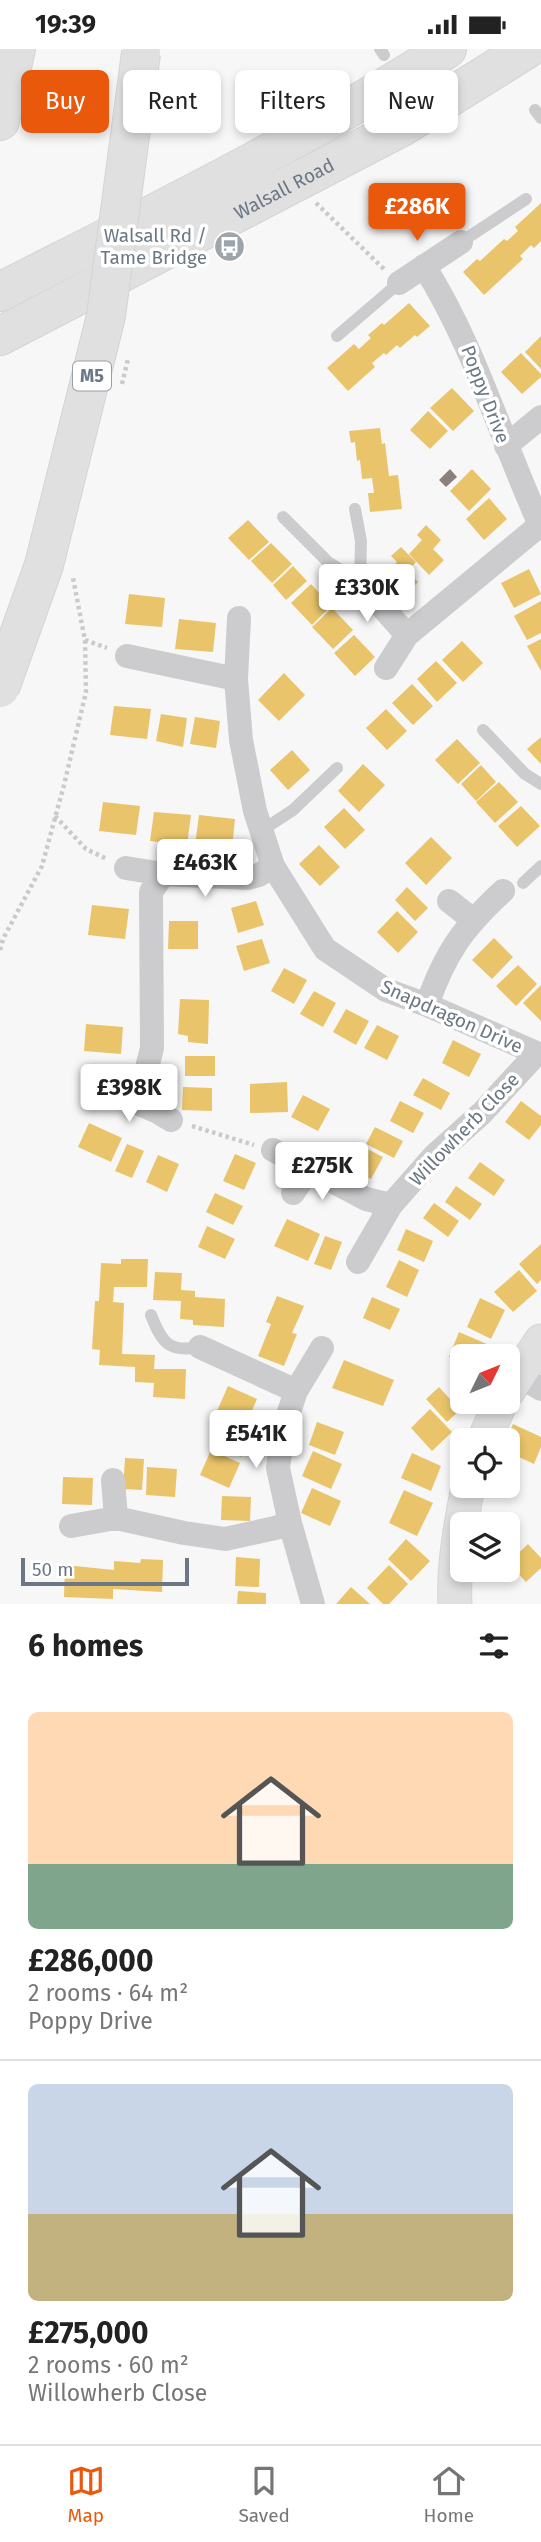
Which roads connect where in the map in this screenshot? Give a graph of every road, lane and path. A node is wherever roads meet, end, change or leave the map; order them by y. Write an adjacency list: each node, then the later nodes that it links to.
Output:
1 (16, 49): 7 (main road)
2 (447, 49): 5 (main road, Walsall Road)
3 (527, 49): 6 (main road, Walsall Road)
4 (141, 51): 31 (main road, M5, bridge)
5 (388, 61): 14 (main road, Walsall Road)
6 (458, 92)
7 (0, 121)
8 (387, 133): 15 (main road, Walsall Road)
9 (308, 195): 13 (path)
10 (526, 199): 11 (lane)
11 (461, 242): 12 (street)
12 (424, 266): 13 (street); 20 (street, Poppy Drive)
13 (399, 283): 16 (lane)
14 (0, 292)
15 (0, 336)
16 (337, 337)
17 (129, 355): 18 (path)
18 (119, 394)
19 (541, 417): 20 (street)
20 (506, 446): 23 (street, Poppy Drive)
21 (355, 509): 25 (lane)
22 (283, 517): 25 (lane)
23 (541, 526): 27 (street)
24 (74, 566): 35 (path)
25 (360, 582): 27 (street)
26 (239, 618): 30 (street, Snapdragon Drive)
27 (407, 635): 29 (street)
28 (127, 656): 30 (street)
29 (386, 668)
30 (236, 678): 36 (street, Snapdragon Drive)
31 (0, 688)
32 (484, 730): 34 (lane)
33 (337, 768): 36 (lane)
34 (541, 784)
35 (55, 816): 39 (path); 44 (path)
36 (261, 831): 37 (street, Snapdragon Drive)
37 (273, 866): 40 (street); 45 (street, Snapdragon Drive)
38 (541, 866): 41 (lane)
39 (126, 868): 40 (street)
40 (163, 874): 48 (street)
41 (513, 887): 43 (street)
42 (449, 901): 43 (street)
43 (472, 919): 45 (street)
44 (0, 950)
45 (427, 1005): 46 (street, Snapdragon Drive)
46 (539, 1054): 53 (street, Willowherb Close)
47 (107, 1090): 48 (street)
48 (142, 1105): 49 (street)
49 (171, 1120): 50 (path)
50 (273, 1150): 51 (street)
51 (309, 1169): 52 (street); 53 (street)
52 (293, 1193)
53 (391, 1205): 54 (street, Willowherb Close)
54 (358, 1262)
55 (151, 1315): 57 (lane)
56 (541, 1341): 59 (street)
57 (200, 1347): 60 (street)
58 (322, 1348): 60 (street)
59 (520, 1383)
60 (296, 1391): 64 (street)
61 (113, 1480): 63 (street)
62 (466, 1498): 67 (street)
63 (116, 1518): 64 (street); 65 (street)
64 (290, 1523): 66 (street)
65 (71, 1526)
66 (313, 1604)
67 (455, 1604)

